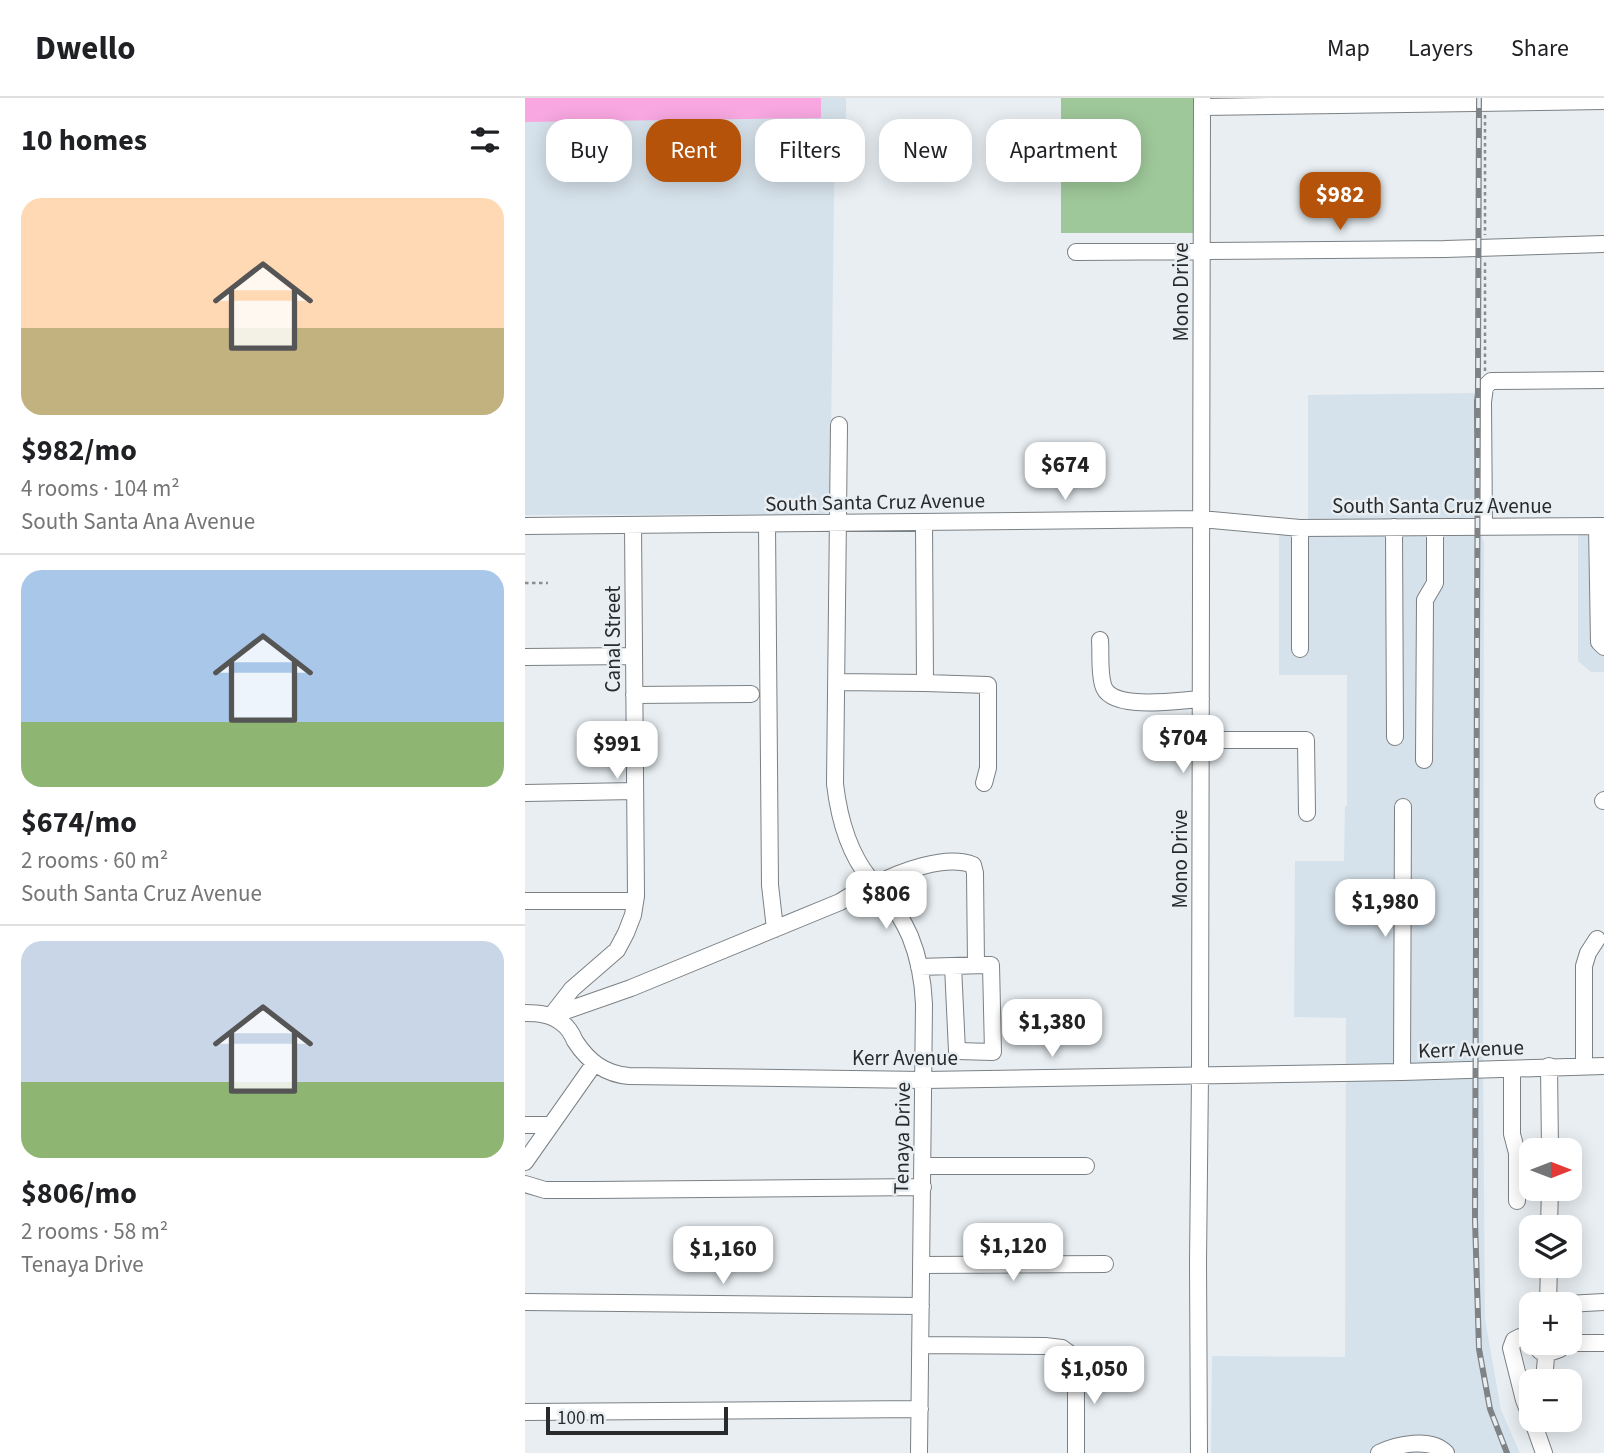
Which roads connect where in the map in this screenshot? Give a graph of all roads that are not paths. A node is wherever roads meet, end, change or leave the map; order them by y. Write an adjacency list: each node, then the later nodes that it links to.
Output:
1 (1604, 101): 2 (street)
2 (1202, 102): 4 (street, Mono Drive)
3 (1604, 244): 4 (street)
4 (1202, 251): 5 (street); 8 (street, Mono Drive)
5 (1076, 253)
6 (1604, 380): 17 (street)
7 (839, 425): 10 (street, Tenaya Drive)
8 (1201, 519): 9 (street, South Santa Cruz Avenue); 18 (street, South Santa Cruz Avenue); 29 (street, Mono Drive)
9 (924, 522): 10 (street, South Santa Cruz Avenue); 26 (street)
10 (838, 523): 11 (street, South Santa Cruz Avenue); 25 (street, Tenaya Drive)
11 (767, 524): 12 (street, South Santa Cruz Avenue); 41 (street)
12 (633, 525): 13 (street, South Santa Cruz Avenue); 23 (street, Canal Street)
13 (525, 526)
14 (1601, 526): 17 (street, South Santa Cruz Avenue); 19 (street)
15 (1394, 527): 16 (street, South Santa Cruz Avenue); 18 (street, South Santa Cruz Avenue); 30 (street)
16 (1435, 527): 17 (street, South Santa Cruz Avenue); 32 (street)
17 (1484, 527)
18 (1300, 528): 22 (street)
19 (1601, 557): 21 (street)
20 (1100, 640): 29 (street)
21 (1604, 647)
22 (1300, 649)
23 (634, 656): 24 (street); 28 (street, Canal Street)
24 (525, 657)
25 (837, 682): 26 (street); 38 (street, Tenaya Drive)
26 (925, 683): 33 (street)
27 (751, 694): 28 (street)
28 (634, 695): 34 (street, Canal Street)
29 (1201, 699): 31 (street, Mono Drive)
30 (1395, 737)
31 (1201, 740): 37 (street); 54 (street, Mono Drive)
32 (1423, 760)
33 (984, 783)
34 (635, 791): 35 (street); 40 (street, Canal Street)
35 (525, 793)
36 (1403, 807): 53 (street)
37 (1307, 813)
38 (874, 883): 41 (street); 44 (street); 45 (street, Tenaya Drive)
39 (525, 901): 40 (street)
40 (635, 901): 47 (street, Canal Street)
41 (775, 929): 47 (street)
42 (1597, 939): 50 (street)
43 (953, 965): 44 (street); 44 (street); 45 (street)
44 (976, 965)
45 (919, 967): 55 (street, Tenaya Drive)
46 (525, 1013): 47 (street)
47 (551, 1016): 48 (street)
48 (594, 1064): 55 (street, Kerr Avenue); 57 (street)
49 (1549, 1066): 50 (street, Kerr Avenue); 52 (street, Kerr Avenue); 58 (street)
50 (1584, 1066): 51 (street, Kerr Avenue)
51 (1604, 1066)
52 (1512, 1069): 53 (street, Kerr Avenue); 64 (street)
53 (1402, 1072): 54 (street, Kerr Avenue)
54 (1200, 1075): 55 (street, Kerr Avenue); 81 (street, Mono Drive)
55 (924, 1080): 60 (street, Tenaya Drive)
56 (525, 1125): 57 (street)
57 (550, 1125): 59 (street)
58 (1550, 1138)
59 (525, 1162)
60 (923, 1166): 61 (street); 63 (street, Tenaya Drive)
61 (1086, 1166)
62 (525, 1184): 63 (street)
63 (923, 1187): 66 (street, Tenaya Drive)
64 (1517, 1201)
65 (1105, 1264): 66 (street)
66 (922, 1265): 70 (street, Tenaya Drive)
67 (525, 1302): 70 (street)
68 (1604, 1302): 69 (street)
69 (1582, 1303)
70 (921, 1306): 74 (street, Tenaya Drive)
71 (1519, 1338): 75 (street)
72 (1582, 1342): 73 (street)
73 (1604, 1343)
74 (921, 1345): 76 (street, Tenaya Drive); 80 (street)
75 (1519, 1380)
76 (920, 1409): 77 (street); 79 (street, Tenaya Drive)
77 (525, 1412)
78 (1540, 1432): 84 (street)
79 (919, 1453)
80 (1076, 1453)
81 (1199, 1453)
82 (1379, 1453): 83 (street)
83 (1446, 1453)
84 (1544, 1453)

